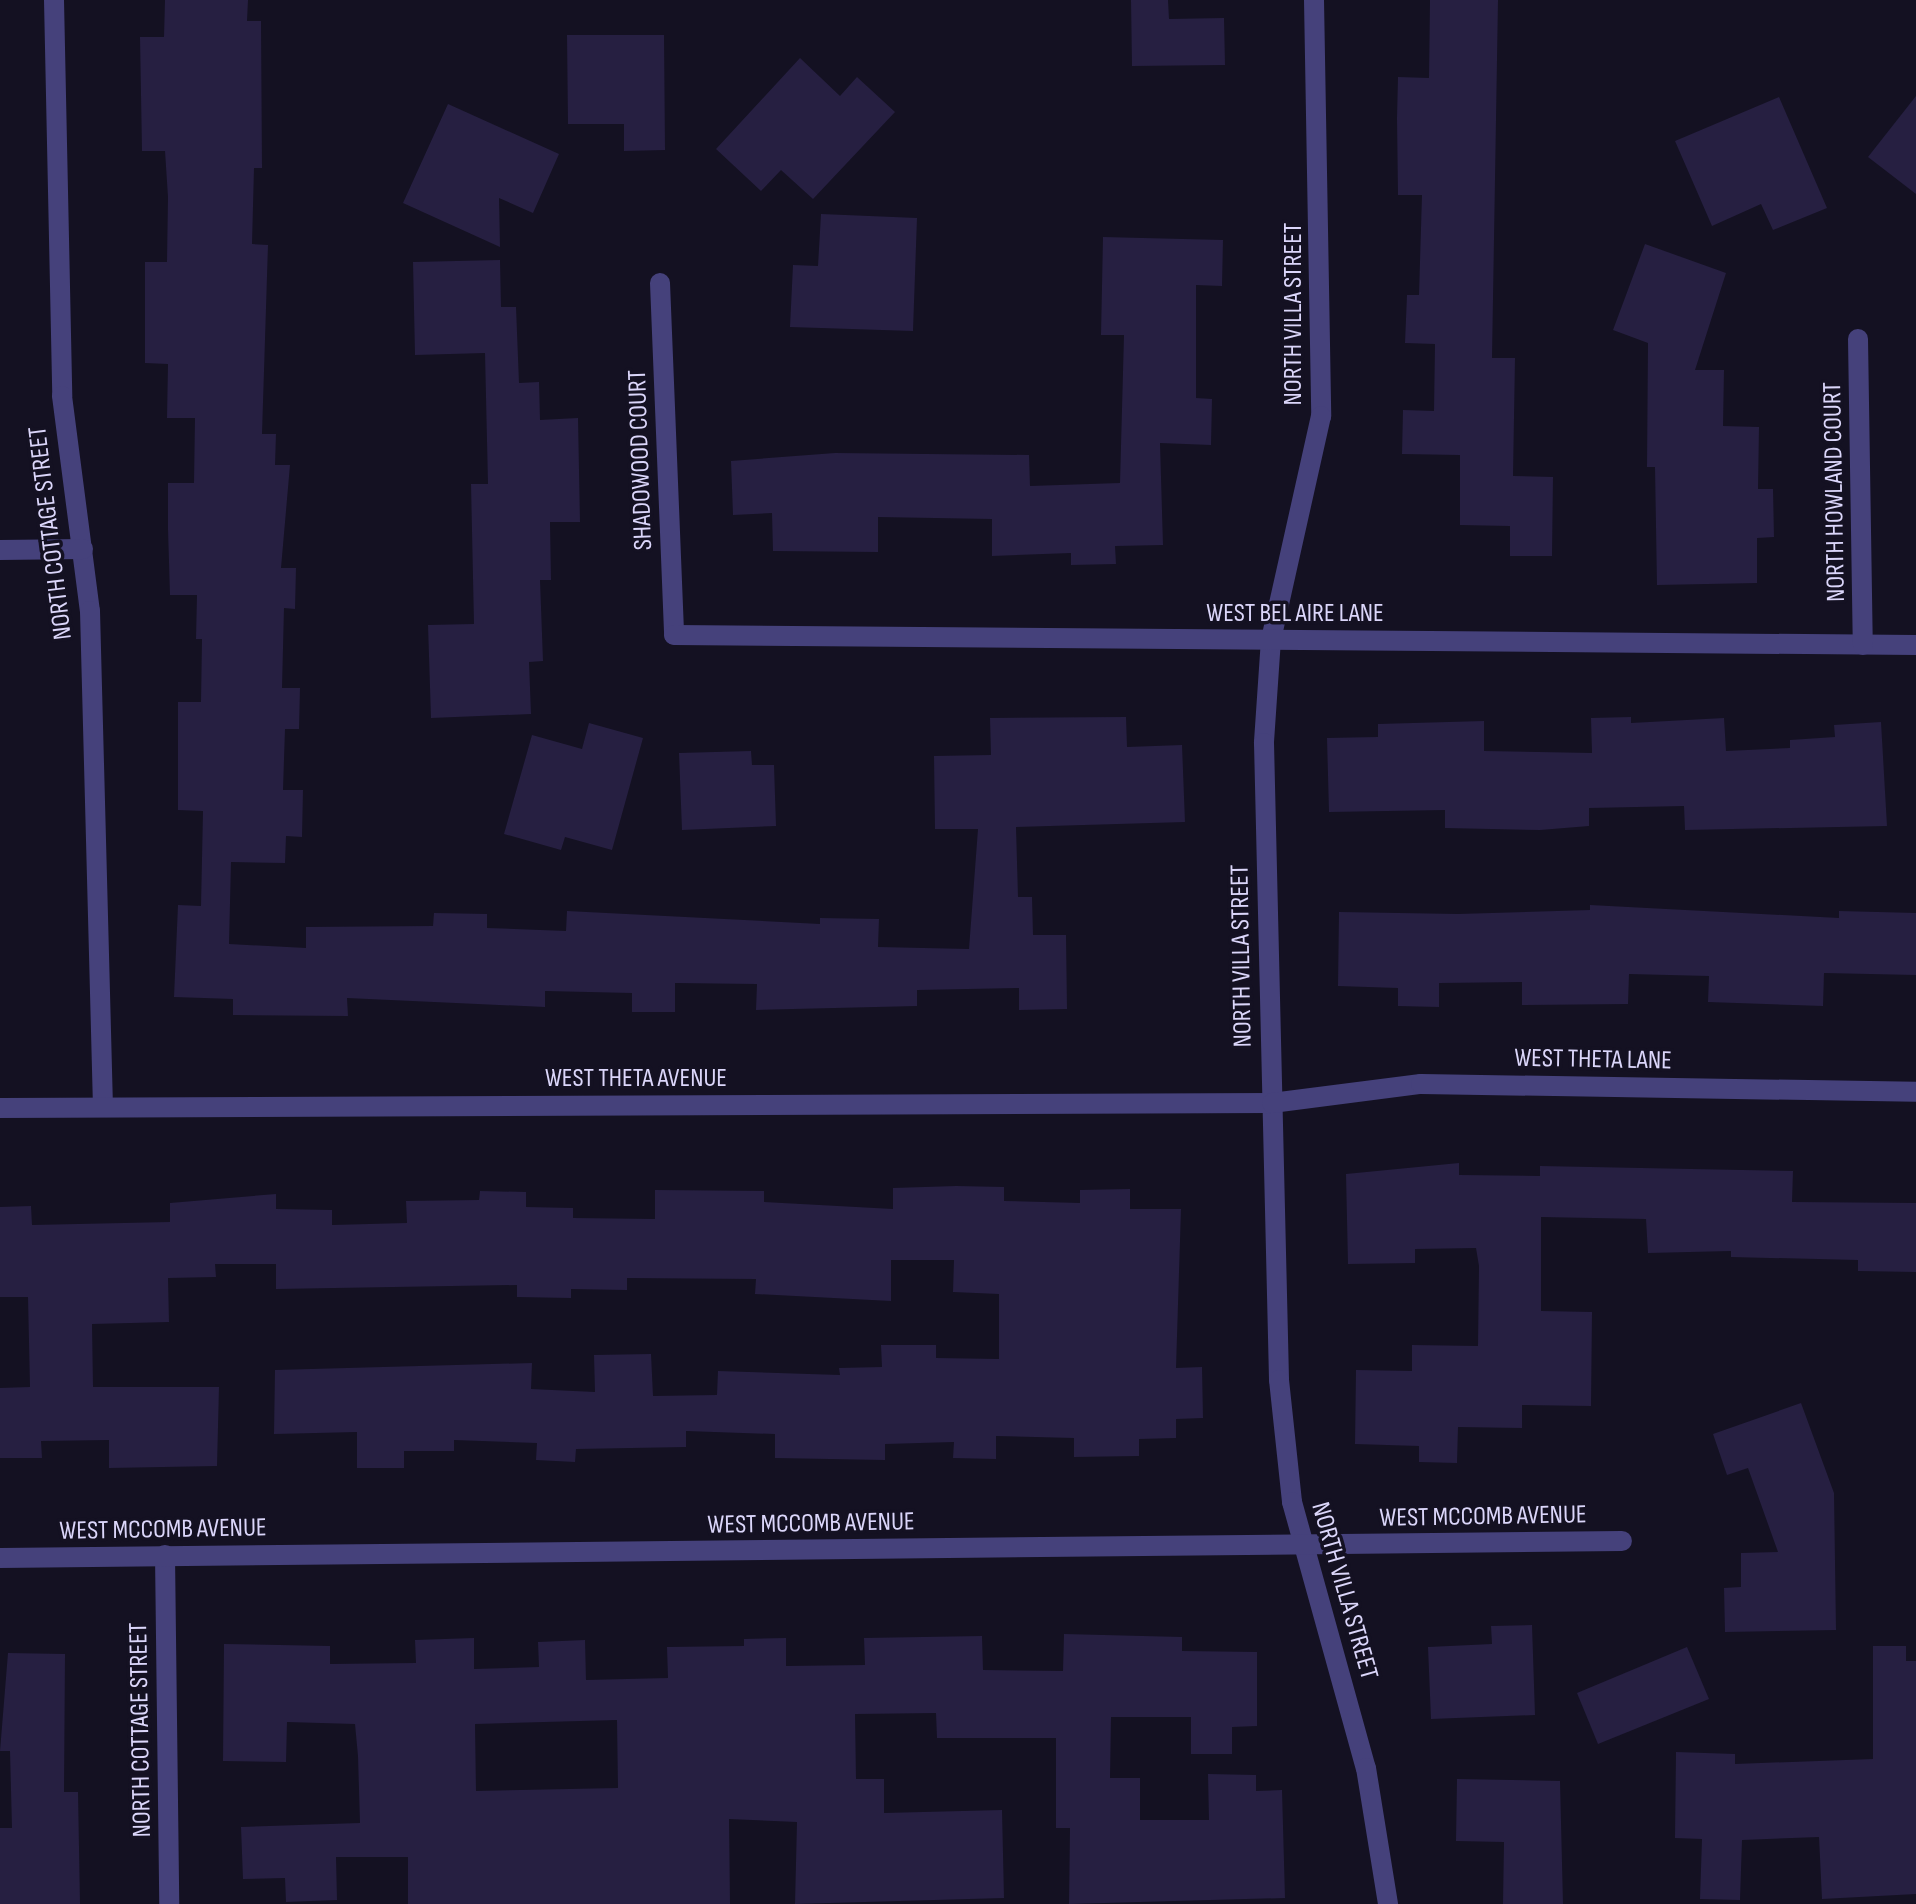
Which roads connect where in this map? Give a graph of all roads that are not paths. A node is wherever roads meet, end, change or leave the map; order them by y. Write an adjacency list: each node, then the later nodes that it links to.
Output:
1 (54, 0): 5 (street, NORTH COTTAGE STREET)
2 (1314, 0): 8 (street, NORTH VILLA STREET)
3 (660, 283): 7 (street, SHADOWOOD COURT)
4 (1858, 339): 9 (street, NORTH HOWLAND COURT)
5 (83, 549): 6 (street); 13 (street, NORTH COTTAGE STREET)
6 (0, 550)
7 (674, 635): 8 (street, WEST BEL AIRE LANE)
8 (1271, 639): 9 (street, WEST BEL AIRE LANE); 12 (street, NORTH VILLA STREET)
9 (1863, 645): 10 (street, WEST BEL AIRE LANE)
10 (1916, 645)
11 (1916, 1092): 12 (street, WEST THETA LANE)
12 (1272, 1103): 13 (street, WEST THETA AVENUE); 16 (street, NORTH VILLA STREET)
13 (103, 1107): 14 (street, WEST THETA AVENUE)
14 (0, 1108)
15 (1622, 1541): 16 (street, WEST MCCOMB AVENUE)
16 (1301, 1545): 17 (street, WEST MCCOMB AVENUE); 20 (street, NORTH VILLA STREET)
17 (165, 1555): 18 (street, WEST MCCOMB AVENUE); 19 (street, NORTH COTTAGE STREET)
18 (0, 1558)
19 (169, 1904)
20 (1388, 1904)

